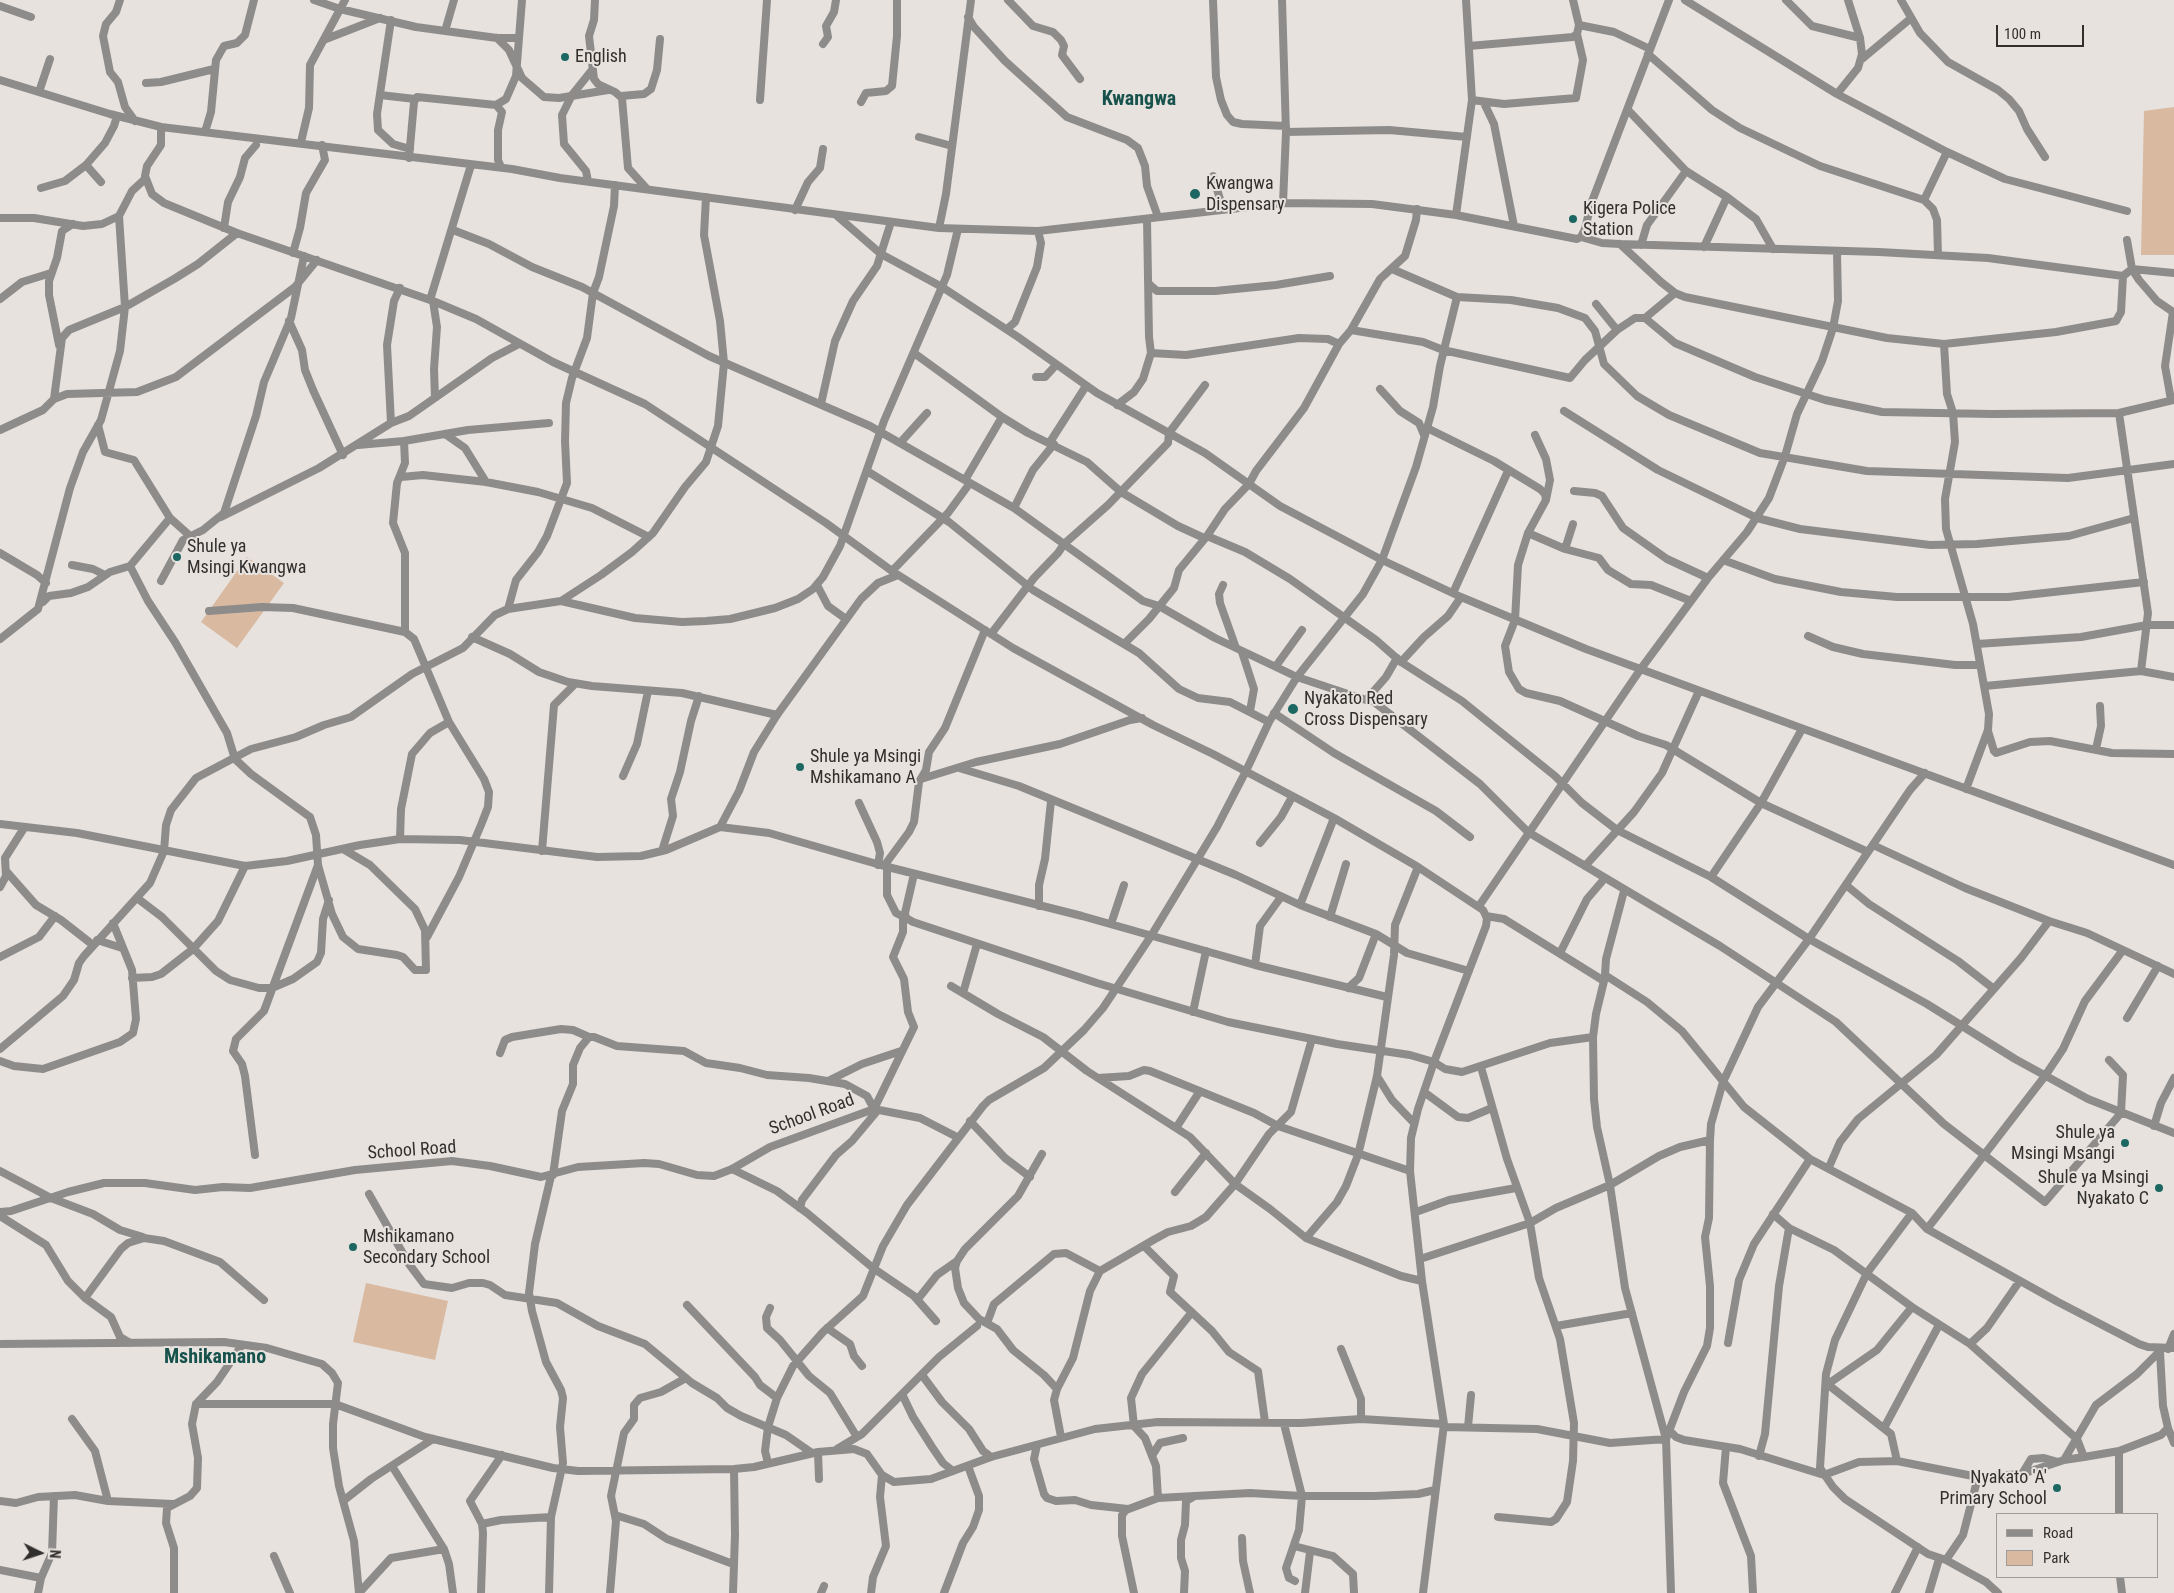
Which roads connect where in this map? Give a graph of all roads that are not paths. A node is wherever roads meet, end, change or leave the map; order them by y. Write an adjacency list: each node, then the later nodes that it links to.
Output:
1 (120, 0): 62 (street)
2 (254, 0): 43 (street)
3 (314, 0): 23 (street)
4 (345, 0): 23 (street)
5 (454, 0): 30 (street)
6 (522, 0): 33 (street)
7 (595, 0): 44 (street)
8 (767, 0): 55 (street)
9 (836, 0): 37 (street)
10 (897, 0): 57 (street)
11 (971, 0): 24 (street)
12 (1008, 0): 45 (street)
13 (1213, 0): 64 (street)
14 (1282, 0): 64 (street)
15 (1466, 0): 38 (street)
16 (1573, 0): 29 (street)
17 (1669, 0): 39 (street)
18 (1685, 0): 50 (street)
19 (1786, 0): 34 (street)
20 (1848, 0): 34 (street)
21 (1901, 0): 27 (street)
22 (0, 6): 25 (street)
23 (340, 9): 26 (street); 35 (street)
24 (968, 17): 71 (street); 100 (street)
25 (31, 18)
26 (380, 18): 28 (street); 35 (street)
27 (1910, 19): 41 (street); 75 (street)
28 (390, 20): 30 (street); 51 (street)
29 (1579, 25): 31 (street); 39 (street)
30 (446, 31): 32 (street)
31 (1577, 34): 38 (street); 58 (street)
32 (497, 38): 33 (street); 42 (street)
33 (518, 38): 42 (street)
34 (1860, 38): 41 (street)
35 (326, 39): 68 (street)
36 (660, 39): 53 (street)
37 (823, 44)
38 (1469, 46): 56 (street)
39 (1649, 51): 60 (street); 90 (street)
40 (50, 59): 49 (street)
41 (1862, 59): 50 (street)
42 (517, 64): 52 (street); 59 (street)
43 (214, 69): 47 (street); 65 (street)
44 (592, 70): 48 (street); 52 (street)
45 (1080, 79)
46 (0, 80): 49 (street)
47 (146, 83)
48 (608, 90): 52 (street); 53 (street)
49 (38, 92): 61 (street)
50 (1837, 94): 74 (street)
51 (380, 95): 54 (street); 72 (street)
52 (572, 95): 83 (street)
53 (621, 96): 87 (street)
54 (415, 99): 59 (street); 72 (street)
55 (760, 100)
56 (1472, 100): 58 (street); 67 (street)
57 (861, 102)
58 (1484, 103): 104 (street)
59 (496, 105): 79 (street)
60 (1628, 110): 80 (street); 111 (street)
61 (117, 116): 62 (street); 77 (street)
62 (135, 121): 63 (street)
63 (161, 127): 65 (street); 82 (street)
64 (1286, 129): 67 (street); 91 (street)
65 (205, 132): 68 (street)
66 (919, 137): 71 (street)
67 (1467, 137): 97 (street)
68 (301, 142): 70 (street)
69 (256, 145): 105 (street)
70 (322, 145): 76 (street); 118 (street)
71 (952, 146): 106 (street)
72 (410, 149): 76 (street)
73 (823, 149): 93 (street)
74 (1947, 152): 90 (street); 95 (street)
75 (2045, 157)
76 (409, 158): 78 (street)
77 (86, 165): 84 (street); 86 (street)
78 (471, 165): 79 (street); 108 (street)
79 (501, 167): 83 (street)
80 (1686, 170): 89 (street); 114 (street)
81 (1213, 176): 94 (street)
82 (145, 179): 98 (street); 105 (street)
83 (588, 181): 85 (street)
84 (101, 182)
85 (615, 185): 87 (street); 133 (street)
86 (40, 188)
87 (647, 189): 88 (street)
88 (706, 197): 93 (street); 157 (street)
89 (1727, 197): 115 (street); 116 (street)
90 (1924, 200): 121 (street)
91 (1283, 203): 92 (street); 94 (street)
92 (1417, 209): 97 (street); 123 (street)
93 (795, 210): 96 (street)
94 (1223, 210): 100 (street)
95 (2127, 211)
96 (836, 215): 102 (street); 119 (street)
97 (1456, 215): 104 (street)
98 (119, 216): 103 (street); 139 (street)
99 (0, 218): 103 (street)
100 (1158, 218): 101 (street)
101 (1147, 219): 109 (street); 130 (street)
102 (891, 222): 106 (street); 119 (street)
103 (63, 226): 126 (street)
104 (1514, 226): 111 (street)
105 (224, 228): 110 (street)
106 (939, 228): 107 (street)
107 (958, 229): 109 (street); 131 (street)
108 (452, 230): 133 (street); 137 (street)
109 (1038, 231): 146 (street)
110 (237, 233): 118 (street); 139 (street)
111 (1580, 237): 113 (street)
112 (2127, 240): 124 (street)
113 (1620, 244): 114 (street); 134 (street)
114 (1641, 245): 115 (street)
115 (1704, 247): 116 (street)
116 (1772, 249): 117 (street)
117 (1837, 252): 121 (street); 145 (street)
118 (293, 253): 120 (street)
119 (882, 254): 131 (street); 169 (street)
120 (304, 256): 122 (street); 129 (street)
121 (1938, 256): 128 (street)
122 (317, 260): 129 (street); 132 (street)
123 (1392, 269): 135 (street); 147 (street)
124 (2132, 269): 125 (street); 128 (street); 140 (street)
125 (2174, 273)
126 (51, 274): 136 (street); 143 (street)
127 (1330, 276): 130 (street)
128 (2123, 276): 151 (street)
129 (298, 284): 142 (street); 164 (street)
130 (1150, 284): 156 (street)
131 (942, 287): 146 (street); 155 (street)
132 (400, 288): 137 (street); 176 (street)
133 (593, 293): 157 (street); 159 (street)
134 (1675, 293): 141 (street); 145 (street)
135 (1456, 297): 152 (street); 154 (street)
136 (0, 299)
137 (432, 301): 149 (street); 166 (street)
138 (1596, 304): 148 (street)
139 (125, 307): 144 (street); 164 (street)
140 (2173, 313): 168 (street)
141 (1645, 318): 148 (street); 165 (street)
142 (289, 321): 190 (street); 206 (street)
143 (55, 322): 144 (street); 153 (street)
144 (72, 328): 153 (street)
145 (1833, 328): 151 (street); 165 (street)
146 (1006, 330): 158 (street)
147 (1352, 330): 150 (street); 154 (street)
148 (1617, 330): 152 (street)
149 (519, 344): 159 (street); 166 (street)
150 (1339, 344): 156 (street); 200 (street)
151 (1944, 344): 174 (street)
152 (1598, 347): 154 (street); 191 (street)
153 (60, 350): 167 (street)
154 (1444, 350): 181 (street)
155 (914, 353): 175 (street); 180 (street)
156 (1151, 353): 170 (street)
157 (724, 363): 169 (street); 189 (street)
158 (1056, 365): 160 (street); 162 (street)
159 (575, 372): 189 (street); 203 (street)
160 (1036, 377)
161 (1205, 385): 182 (street)
162 (1086, 386): 170 (street); 187 (street)
163 (1380, 389): 181 (street)
164 (109, 392): 167 (street); 178 (street)
165 (1805, 395): 174 (street); 191 (street)
166 (435, 398): 176 (street)
167 (54, 399): 179 (street)
168 (2173, 400): 173 (street)
169 (821, 404): 180 (street)
170 (1117, 405): 182 (street)
171 (1564, 411): 209 (street)
172 (927, 413): 186 (street)
173 (2119, 413): 174 (street); 193 (street)
174 (1953, 414): 196 (street)
175 (1002, 416): 187 (street); 199 (street)
176 (391, 423): 188 (street)
177 (549, 423): 183 (street)
178 (98, 425): 207 (street); 230 (street)
179 (0, 430)
180 (881, 432): 186 (street); 194 (street)
181 (1426, 432): 195 (street); 221 (street)
182 (1169, 433): 200 (street); 202 (street)
183 (445, 434): 185 (street); 198 (street)
184 (1535, 435): 204 (street)
185 (404, 441): 188 (street); 197 (street)
186 (900, 443): 199 (street)
187 (1052, 443): 202 (street); 205 (street)
188 (355, 445): 190 (street)
189 (712, 448): 214 (street); 216 (street)
190 (342, 455): 206 (street)
191 (1785, 456): 196 (street); 209 (street)
192 (2174, 464): 193 (street)
193 (2126, 470): 196 (street); 210 (street)
194 (867, 471): 208 (street); 214 (street)
195 (1508, 471): 204 (street); 234 (street)
196 (1950, 474): 218 (street)
197 (400, 477): 198 (street); 249 (street)
198 (486, 482): 203 (street)
199 (968, 482): 205 (street); 208 (street)
200 (1249, 484): 215 (street); 221 (street)
201 (1574, 490): 227 (street)
202 (1121, 492): 215 (street); 217 (street)
203 (562, 498): 216 (street); 241 (street)
204 (1546, 500): 212 (street)
205 (1014, 508): 217 (street)
206 (220, 517): 213 (street)
207 (170, 518): 213 (street); 224 (street)
208 (942, 518): 225 (street); 233 (street)
209 (1757, 518): 218 (street); 222 (street)
210 (2134, 518): 218 (street); 229 (street)
211 (1572, 524): 219 (street)
212 (1528, 533): 219 (street); 245 (street)
213 (189, 535): 228 (street)
214 (843, 535): 225 (street); 231 (street)
215 (1205, 537): 240 (street); 243 (street)
216 (649, 538): 237 (street)
217 (1064, 544): 233 (street); 240 (street)
218 (1949, 545): 236 (street)
219 (1565, 549): 238 (street)
220 (0, 553): 230 (street)
221 (1382, 560): 234 (street); 243 (street)
222 (1723, 560): 227 (street); 236 (street)
223 (72, 565): 226 (street)
224 (130, 566): 226 (street); 284 (street)
225 (895, 573): 244 (street); 250 (street)
226 (105, 575): 239 (street)
227 (1708, 578): 238 (street)
228 (161, 581)
229 (2144, 582): 236 (street); 247 (street)
230 (46, 583): 239 (street)
231 (817, 585): 237 (street); 244 (street)
232 (1223, 585): 256 (street)
233 (1028, 586): 250 (street); 254 (street)
234 (1453, 593): 235 (street)
235 (1461, 597): 245 (street); 257 (street)
236 (1966, 598): 255 (street)
237 (561, 601): 241 (street)
238 (1691, 601): 261 (street)
239 (40, 606): 253 (street)
240 (1159, 606): 254 (street); 256 (street)
241 (508, 610): 252 (street)
242 (209, 611): 249 (street)
243 (1342, 618): 257 (street); 263 (street)
244 (846, 619): 274 (street)
245 (1514, 620): 261 (street); 276 (street)
246 (2174, 625): 247 (street)
247 (2147, 626): 255 (street); 262 (street)
248 (1302, 630): 260 (street)
249 (405, 632): 259 (street)
250 (988, 632): 275 (street); 289 (street)
251 (1808, 636): 258 (street)
252 (472, 637): 259 (street); 265 (street)
253 (0, 639)
254 (1124, 644): 272 (street)
255 (1977, 644): 258 (street)
256 (1239, 650): 260 (street); 272 (street)
257 (1399, 660): 270 (street); 290 (street)
258 (1980, 665): 266 (street)
259 (426, 666): 277 (street); 284 (street)
260 (1276, 666): 263 (street)
261 (1640, 670): 268 (street); 276 (street)
262 (2141, 671): 264 (street); 266 (street)
263 (1297, 677): 270 (street); 273 (street)
264 (2174, 677)
265 (575, 684): 267 (street); 308 (street)
266 (1985, 686): 280 (street)
267 (648, 691): 269 (street); 288 (street)
268 (1699, 691): 279 (street); 281 (street)
269 (699, 696): 274 (street); 310 (street)
270 (1369, 698): 301 (street)
271 (2100, 706): 282 (street)
272 (1250, 711): 278 (street)
273 (1274, 713): 278 (street); 302 (street)
274 (777, 715): 298 (street)
275 (1142, 718): 285 (street); 286 (street)
276 (1606, 721): 281 (street); 290 (street)
277 (449, 722): 303 (street); 304 (street)
278 (1269, 722): 286 (street)
279 (1802, 729): 287 (street); 295 (street)
280 (1988, 730): 282 (street); 291 (street)
281 (1673, 749): 295 (street); 300 (street)
282 (2096, 749): 283 (street)
283 (2174, 754)
284 (235, 758): 309 (street); 311 (street)
285 (959, 768): 289 (street); 293 (street)
286 (1246, 771): 292 (street); 312 (street)
287 (1925, 773): 291 (street); 306 (street)
288 (622, 776)
289 (920, 779): 317 (street)
290 (1563, 785): 300 (street); 301 (street)
291 (1966, 789): 315 (street)
292 (1292, 797): 296 (street); 305 (street)
293 (1051, 800): 312 (street); 332 (street)
294 (858, 803): 317 (street)
295 (1761, 803): 306 (street); 322 (street)
296 (1334, 818): 319 (street); 331 (street)
297 (0, 824): 299 (street)
298 (720, 827): 310 (street); 317 (street)
299 (24, 828): 309 (street); 320 (street)
300 (1617, 830): 318 (street); 322 (street)
301 (1528, 832): 318 (street); 333 (street)
302 (1470, 837)
303 (400, 839): 304 (street); 307 (street)
304 (474, 842): 308 (street); 344 (street)
305 (1260, 843)
306 (1870, 848): 325 (street); 338 (street)
307 (343, 849): 311 (street); 344 (street)
308 (542, 851): 310 (street)
309 (164, 852): 316 (street); 329 (street)
310 (662, 852)
311 (316, 855): 314 (street); 316 (street)
312 (1196, 859): 328 (street); 342 (street)
313 (1346, 864): 336 (street)
314 (318, 865): 330 (street); 362 (street)
315 (2174, 865)
316 (245, 866): 349 (street)
317 (883, 866): 321 (street); 337 (street)
318 (1585, 866): 323 (street)
319 (1418, 867): 333 (street); 347 (street)
320 (6, 871): 326 (street); 334 (street)
321 (914, 874): 332 (street); 337 (street)
322 (1711, 877): 343 (street)
323 (1605, 878): 327 (street); 352 (street)
324 (1124, 885): 340 (street)
325 (1846, 885): 343 (street); 365 (street)
326 (0, 887)
327 (1624, 891): 359 (street); 360 (street)
328 (1281, 896): 331 (street); 354 (street)
329 (137, 898): 339 (street); 349 (street)
330 (329, 900): 344 (street); 362 (street)
331 (1300, 905): 336 (street)
332 (1039, 906): 340 (street)
333 (1479, 906): 335 (street)
334 (55, 916): 345 (street); 353 (street)
335 (1486, 916): 352 (street); 356 (street)
336 (1330, 917): 341 (street)
337 (905, 918): 346 (street); 376 (street)
338 (2050, 921): 350 (street); 365 (street)
339 (113, 923): 345 (street); 348 (street)
340 (1111, 924): 342 (street)
341 (1376, 934): 347 (street); 364 (street)
342 (1151, 936): 351 (street); 363 (street)
343 (1809, 938): 360 (street); 370 (street)
344 (426, 939)
345 (95, 943): 348 (street); 374 (street)
346 (977, 944): 363 (street); 366 (street)
347 (1394, 946): 356 (street); 367 (street)
348 (122, 948): 358 (street)
349 (193, 949): 358 (street); 362 (street)
350 (2123, 950): 355 (street); 384 (street)
351 (1206, 951): 354 (street); 368 (street)
352 (1560, 953): 359 (street)
353 (0, 957)
354 (1255, 965): 364 (street)
355 (2158, 966): 357 (street); 369 (street)
356 (1469, 971): 381 (street)
357 (2174, 974)
358 (132, 978): 380 (street)
359 (1604, 978): 371 (street); 388 (street)
360 (1775, 981): 388 (street); 389 (street)
361 (951, 986): 366 (street)
362 (272, 988): 406 (street)
363 (1117, 988): 368 (street); 378 (street)
364 (1348, 988): 367 (street)
365 (1994, 989): 370 (street)
366 (963, 993): 378 (street)
367 (1387, 997): 375 (street)
368 (1193, 1012): 373 (street)
369 (2127, 1018)
370 (1962, 1024): 384 (street); 389 (street)
371 (1593, 1036): 382 (street); 416 (street)
372 (589, 1037): 377 (street); 387 (street); 413 (street)
373 (1312, 1039): 375 (street); 397 (street)
374 (0, 1049)
375 (1381, 1049): 381 (street); 383 (street)
376 (901, 1051): 387 (street); 393 (street)
377 (500, 1053)
378 (1062, 1053): 385 (street); 395 (street)
379 (2109, 1060): 394 (street)
380 (0, 1061)
381 (1434, 1062): 382 (street); 391 (street)
382 (1481, 1067): 392 (street)
383 (1378, 1076): 396 (street); 407 (street)
384 (2045, 1076): 394 (street); 405 (street)
385 (1098, 1078): 390 (street); 399 (street)
386 (2174, 1078): 398 (street)
387 (828, 1081): 393 (street)
388 (1723, 1082): 402 (street); 408 (street)
389 (1901, 1085): 405 (street); 409 (street)
390 (1200, 1091): 397 (street); 399 (street)
391 (1424, 1092): 392 (street); 396 (street)
392 (1492, 1108): 417 (street)
393 (876, 1109): 401 (street, School Road); 410 (street, School Road); 421 (street)
394 (2121, 1113): 398 (street); 405 (street)
395 (970, 1120): 401 (street); 414 (street)
396 (1414, 1123): 412 (street)
397 (1278, 1126): 407 (street); 415 (street)
398 (2154, 1126): 400 (street)
399 (1176, 1128): 403 (street)
400 (2174, 1132)
401 (957, 1137): 434 (street)
402 (1710, 1140): 416 (street); 483 (street)
403 (1206, 1153): 415 (street); 418 (street)
404 (1042, 1154): 414 (street)
405 (1984, 1154): 428 (street)
406 (255, 1155)
407 (1358, 1155): 412 (street); 430 (street)
408 (1810, 1159): 409 (street); 425 (street)
409 (1829, 1167): 423 (street)
410 (732, 1169): 413 (street, School Road); 421 (street)
411 (0, 1171): 420 (street)
412 (1410, 1171): 422 (street)
413 (552, 1175): 420 (street, School Road); 439 (street)
414 (1030, 1177): 433 (street)
415 (1235, 1184): 430 (street); 431 (street)
416 (1610, 1185): 426 (street); 447 (street)
417 (1516, 1188): 422 (street); 426 (street)
418 (1175, 1192)
419 (369, 1194): 439 (street)
420 (52, 1198): 424 (street, School Road); 429 (street)
421 (800, 1208): 434 (street)
422 (1416, 1212): 432 (street)
423 (1912, 1213): 428 (street); 436 (street)
424 (0, 1214): 440 (street)
425 (1773, 1214): 427 (street); 455 (street)
426 (1530, 1223): 432 (street); 452 (street)
427 (1789, 1228): 436 (street); 499 (street)
428 (1927, 1229): 438 (street)
429 (144, 1238): 440 (street); 442 (street)
430 (1306, 1238): 437 (street)
431 (1144, 1246): 435 (street); 446 (street)
432 (1420, 1259): 437 (street)
433 (957, 1260): 441 (street); 449 (street)
434 (873, 1268): 441 (street); 453 (street)
435 (1100, 1271): 449 (street); 467 (street)
436 (1867, 1273): 444 (street); 466 (street)
437 (1422, 1281): 478 (street)
438 (2019, 1282): 458 (street); 461 (street)
439 (530, 1297): 465 (street); 507 (street)
440 (86, 1298): 456 (street)
441 (918, 1299): 448 (street)
442 (264, 1300)
443 (687, 1305): 470 (street)
444 (1912, 1307): 450 (street); 466 (street)
445 (770, 1308): 462 (street)
446 (1192, 1312): 475 (street); 477 (street)
447 (1632, 1313): 452 (street); 489 (street)
448 (936, 1321)
449 (987, 1323): 467 (street)
450 (1939, 1325): 458 (street); 481 (street)
451 (977, 1326): 464 (street)
452 (1556, 1326): 484 (street)
453 (827, 1328): 462 (street); 463 (street)
454 (2174, 1334): 461 (street)
455 (1728, 1342)
456 (130, 1343): 457 (street); 459 (street)
457 (0, 1344)
458 (1970, 1344): 490 (street)
459 (242, 1345): 471 (street); 472 (street)
460 (1341, 1349): 474 (street)
461 (2166, 1349): 482 (street); 490 (street)
462 (796, 1361): 470 (street); 485 (street)
463 (862, 1366)
464 (922, 1375): 468 (street); 501 (street)
465 (686, 1378): 479 (street); 510 (street)
466 (1826, 1383): 481 (street); 513 (street)
467 (1057, 1389): 486 (street)
468 (902, 1394): 485 (street); 509 (street)
469 (1471, 1395): 480 (street)
470 (777, 1398): 479 (street)
471 (196, 1404): 472 (street); 524 (street)
472 (335, 1404): 488 (street); 521 (street)
473 (72, 1419): 523 (street)
474 (1361, 1419): 476 (street); 478 (street)
475 (1265, 1422): 476 (street); 477 (street)
476 (1284, 1424): 518 (street)
477 (1134, 1426): 486 (street); 497 (street)
478 (1444, 1426): 480 (street); 516 (street)
479 (768, 1427): 496 (street); 504 (street)
480 (1468, 1427): 484 (street)
481 (1884, 1428): 502 (street)
482 (2168, 1428): 491 (street); 495 (street)
483 (1669, 1430): 489 (street); 493 (street)
484 (1575, 1436): 489 (street); 529 (street)
485 (857, 1437): 494 (street)
486 (1061, 1437): 492 (street)
487 (1183, 1438): 497 (street)
488 (433, 1439): 498 (street); 505 (street)
489 (1666, 1439): 560 (street)
490 (2077, 1439): 500 (street); 503 (street)
491 (2174, 1443)
492 (1037, 1445): 501 (street); 525 (street)
493 (1726, 1447): 499 (street); 561 (street)
494 (837, 1449): 496 (street); 512 (street)
495 (2119, 1451): 500 (street); 526 (street)
496 (815, 1452): 504 (street); 515 (street)
497 (1152, 1454): 520 (street)
498 (502, 1455): 507 (street); 530 (street)
499 (1759, 1456): 513 (street)
500 (2084, 1456): 503 (street)
501 (991, 1458): 506 (street)
502 (1896, 1461): 513 (street); 514 (street)
503 (2061, 1461): 511 (street); 511 (street)
504 (768, 1463): 508 (street)
505 (392, 1466): 521 (street); 534 (street)
506 (968, 1466): 509 (street); 553 (street)
507 (562, 1469): 510 (street); 528 (street)
508 (734, 1469): 510 (street); 538 (street)
509 (953, 1471): 512 (street)
510 (616, 1472): 527 (street)
511 (2022, 1474): 514 (street)
512 (882, 1475): 552 (street)
513 (1824, 1475): 533 (street)
514 (1978, 1477): 537 (street)
515 (819, 1479)
516 (1435, 1490): 518 (street); 559 (street)
517 (54, 1496): 522 (street); 523 (street); 540 (street)
518 (1302, 1496): 519 (street); 532 (street)
519 (1193, 1497): 520 (street); 555 (street)
520 (1158, 1498): 525 (street)
521 (343, 1500): 546 (street)
522 (0, 1501)
523 (108, 1501): 524 (street)
524 (173, 1504): 544 (street)
525 (1128, 1509): 554 (street)
526 (2119, 1513)
527 (615, 1515): 538 (street); 550 (street)
528 (550, 1517): 530 (street); 549 (street)
529 (1498, 1517)
530 (482, 1524): 548 (street)
531 (1242, 1538): 556 (street)
532 (1294, 1546): 535 (street); 542 (street)
533 (1918, 1547): 537 (street); 562 (street)
534 (444, 1549): 546 (street); 547 (street)
535 (1310, 1552): 557 (street); 558 (street)
536 (274, 1556): 545 (street)
537 (1942, 1560): 563 (street); 564 (street)
538 (733, 1564): 551 (street)
539 (0, 1570): 540 (street)
540 (41, 1578): 543 (street)
541 (2120, 1578): 565 (street)
542 (1295, 1581)
543 (38, 1593)
544 (174, 1593)
545 (290, 1593)
546 (359, 1593)
547 (452, 1593)
548 (481, 1593)
549 (550, 1593)
550 (610, 1593)
551 (733, 1593)
552 (871, 1593)
553 (944, 1593)
554 (1134, 1593)
555 (1184, 1593)
556 (1250, 1593)
557 (1305, 1593)
558 (1354, 1593)
559 (1423, 1593)
560 (1671, 1593)
561 (1753, 1593)
562 (1895, 1593)
563 (1929, 1593)
564 (1998, 1593)
565 (2122, 1593)

